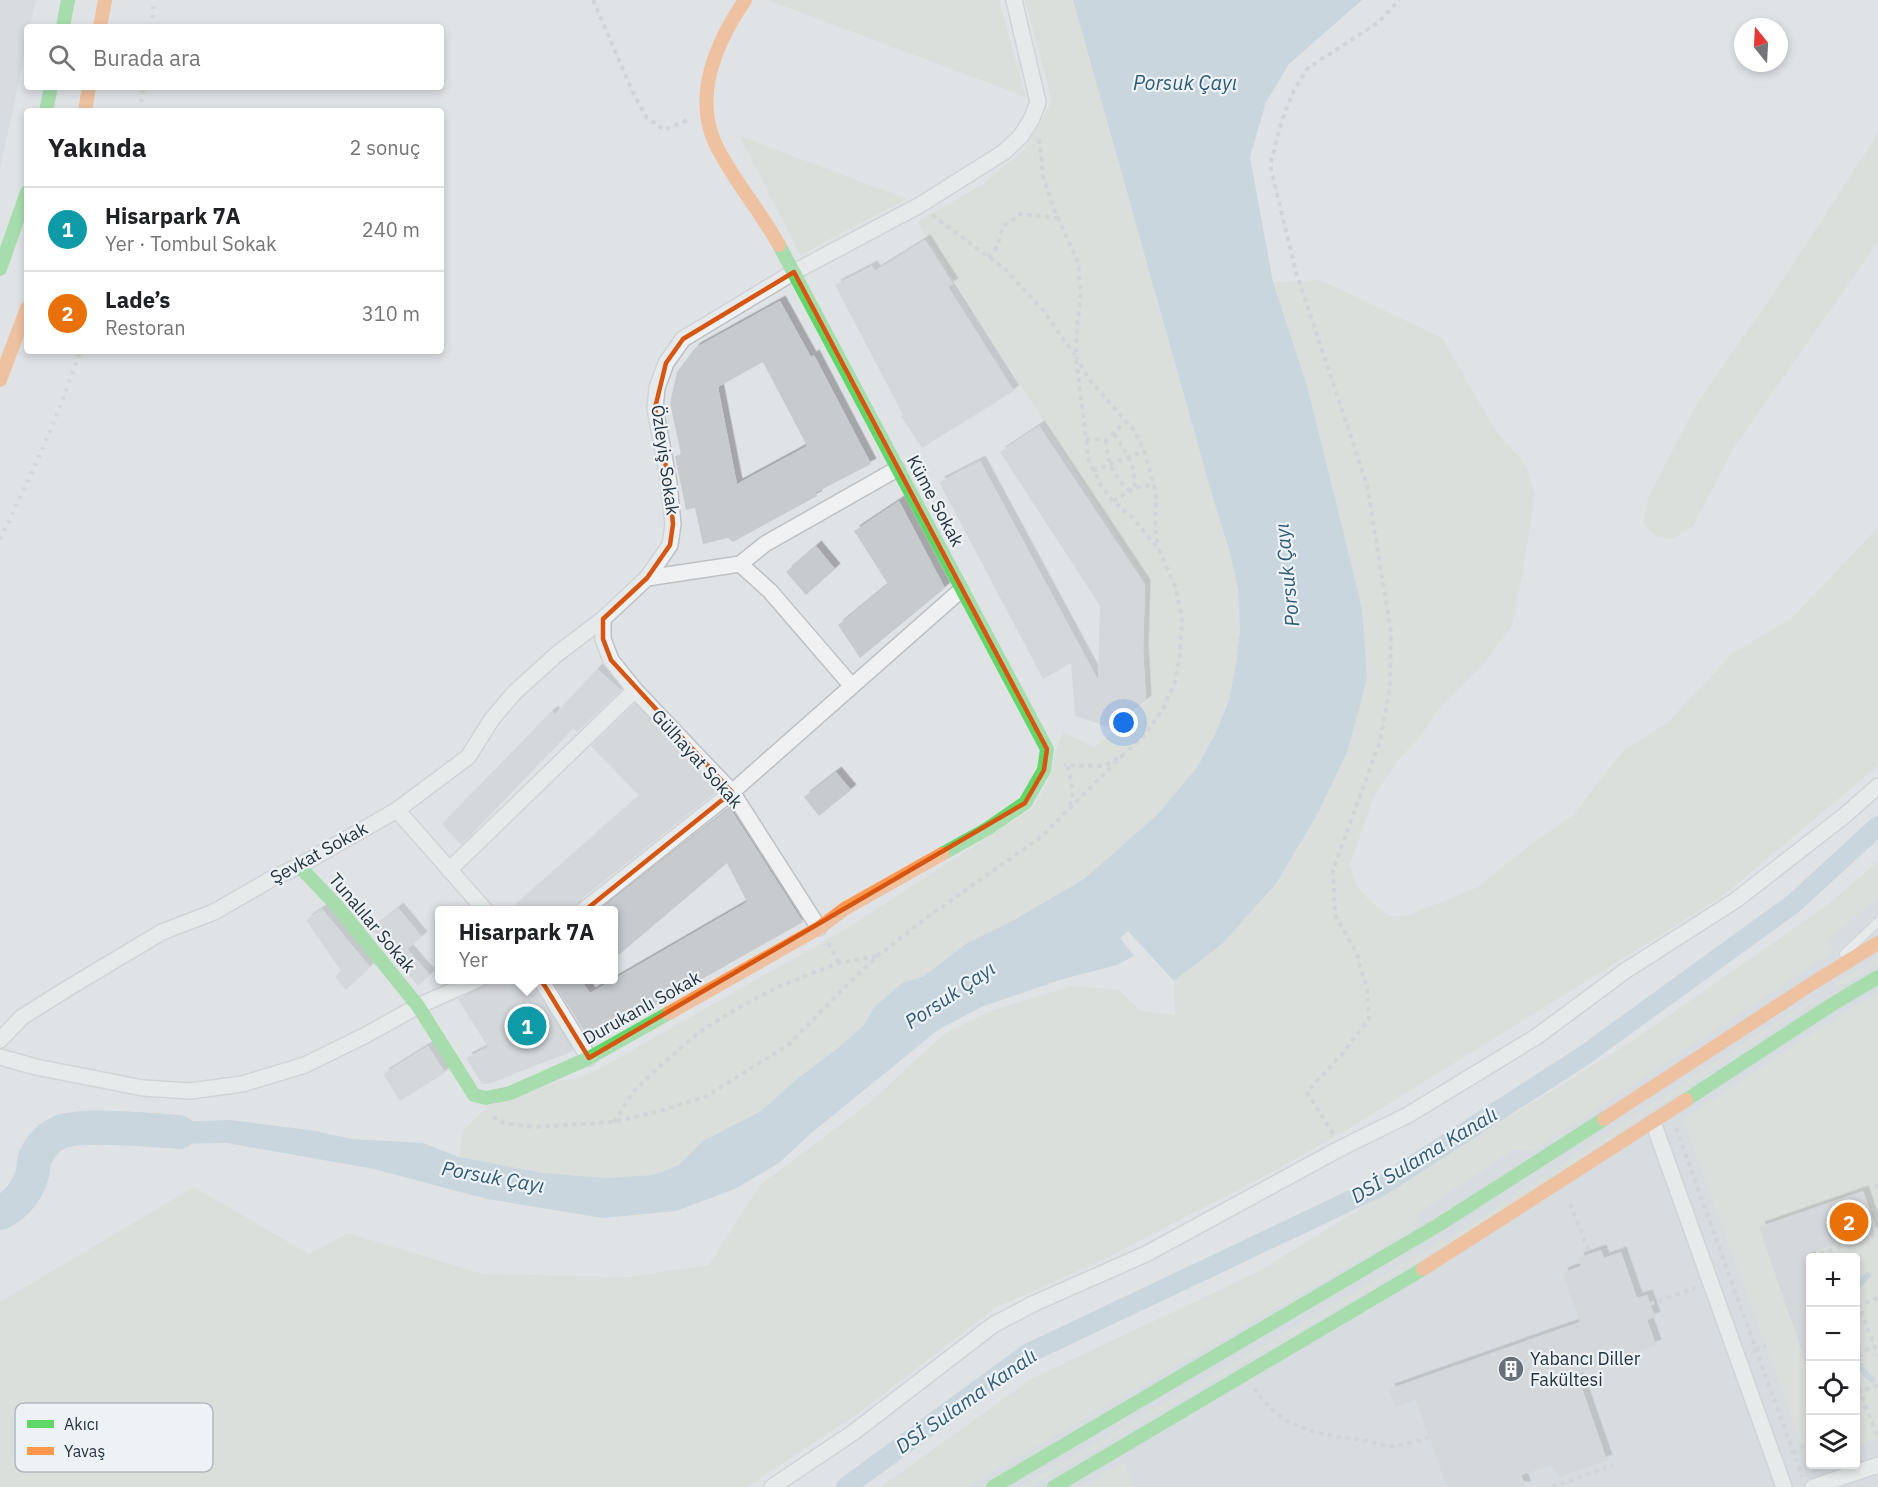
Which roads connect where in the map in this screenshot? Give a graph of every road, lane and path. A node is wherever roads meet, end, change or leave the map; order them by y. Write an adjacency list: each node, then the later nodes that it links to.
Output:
1 (68, 0): 7 (main road)
2 (105, 0): 8 (main road)
3 (593, 0): 13 (path)
4 (745, 0): 13 (main road, Küme Sokak)
5 (1014, 0): 14 (street)
6 (1399, 0): 73 (path)
7 (64, 24)
8 (101, 24)
9 (50, 90): 11 (main road)
10 (88, 90): 12 (main road)
11 (47, 108)
12 (86, 108)
13 (708, 118): 20 (main road, Küme Sokak)
14 (1032, 118): 16 (street, Özleyiş Sokak); 17 (path)
15 (24, 201): 19 (main road)
16 (920, 205): 18 (path); 20 (street, Özleyiş Sokak)
17 (1059, 218): 18 (path); 22 (path)
18 (988, 257): 22 (path)
19 (0, 269)
20 (794, 273): 31 (main road, Küme Sokak); 39 (street, Özleyiş Sokak)
21 (24, 316): 23 (main road)
22 (1076, 357): 24 (path); 26 (path)
23 (0, 380)
24 (1126, 421): 25 (path); 28 (path)
25 (1114, 434): 27 (path); 29 (path)
26 (1086, 439): 27 (path); 32 (path)
27 (1106, 440): 30 (path)
28 (1144, 451): 29 (path); 33 (path)
29 (1129, 457): 30 (path); 34 (path)
30 (1110, 465): 32 (path); 35 (path)
31 (897, 469): 38 (street); 40 (main road, Küme Sokak)
32 (1093, 471): 36 (path)
33 (1153, 483): 34 (path); 37 (path)
34 (1135, 488): 35 (path)
35 (1130, 491): 36 (path)
36 (1113, 501): 37 (path)
37 (1159, 550): 45 (path)
38 (740, 564): 39 (street); 42 (street)
39 (647, 578): 41 (street, Özleyiş Sokak)
40 (961, 590): 42 (street); 44 (main road, Küme Sokak)
41 (603, 619): 43 (street, Gülhayat Sokak); 49 (street, Şevkat Sokak)
42 (851, 685): 48 (street)
43 (635, 690): 48 (street, Gülhayat Sokak); 52 (street)
44 (1047, 749): 46 (path); 56 (main road)
45 (1122, 756): 46 (path); 50 (path)
46 (1068, 766): 50 (path)
47 (1878, 786): 73 (street)
48 (732, 792): 54 (street); 56 (street, Gülhayat Sokak)
49 (397, 810): 51 (street, Şevkat Sokak); 52 (street)
50 (1068, 810): 58 (path)
51 (299, 866): 63 (main road, Tunalılar Sokak); 65 (street, Şevkat Sokak)
52 (449, 870): 53 (street)
53 (481, 906)
54 (589, 906)
55 (1878, 922): 60 (lane)
56 (819, 928): 67 (main road, Durukanlı Sokak)
57 (1878, 943): 60 (main road)
58 (879, 955): 71 (path); 71 (path)
59 (1878, 976): 64 (main road)
60 (1813, 983): 64 (street); 102 (main road)
61 (468, 984): 63 (street)
62 (543, 984): 67 (street)
63 (418, 1006): 66 (street); 68 (main road, Tunalılar Sokak)
64 (1828, 1006): 69 (main road)
65 (0, 1040)
66 (0, 1058)
67 (589, 1058): 68 (main road, Durukanlı Sokak)
68 (474, 1095)
69 (1670, 1111): 72 (main road); 85 (path)
70 (489, 1115): 71 (path)
71 (614, 1122)
72 (1653, 1122): 80 (street); 89 (main road)
73 (1341, 1148): 101 (street)
74 (1878, 1185): 75 (path)
75 (1878, 1193)
76 (1570, 1204): 79 (path)
77 (1878, 1233): 78 (path)
78 (1821, 1253)
79 (1590, 1254)
80 (1711, 1283): 82 (path); 105 (street)
81 (1878, 1298): 83 (path)
82 (1650, 1304)
83 (1861, 1311): 87 (path)
84 (1766, 1346): 85 (path)
85 (1755, 1349): 98 (path)
86 (1860, 1349): 87 (path)
87 (1875, 1349): 88 (path)
88 (1878, 1356)
89 (1246, 1375): 95 (path); 103 (main road)
90 (1878, 1385): 91 (path)
91 (1860, 1391)
92 (1860, 1396): 93 (path)
93 (1866, 1407): 94 (path); 96 (path)
94 (1860, 1411)
95 (1429, 1437)
96 (1878, 1438)
97 (1806, 1445): 98 (path)
98 (1793, 1453): 106 (path)
99 (1878, 1465): 107 (street)
100 (1613, 1466): 104 (path)
101 (772, 1487)
102 (993, 1487)
103 (1054, 1487)
104 (1552, 1487)
105 (1784, 1487)
106 (1807, 1487)
107 (1813, 1487)

